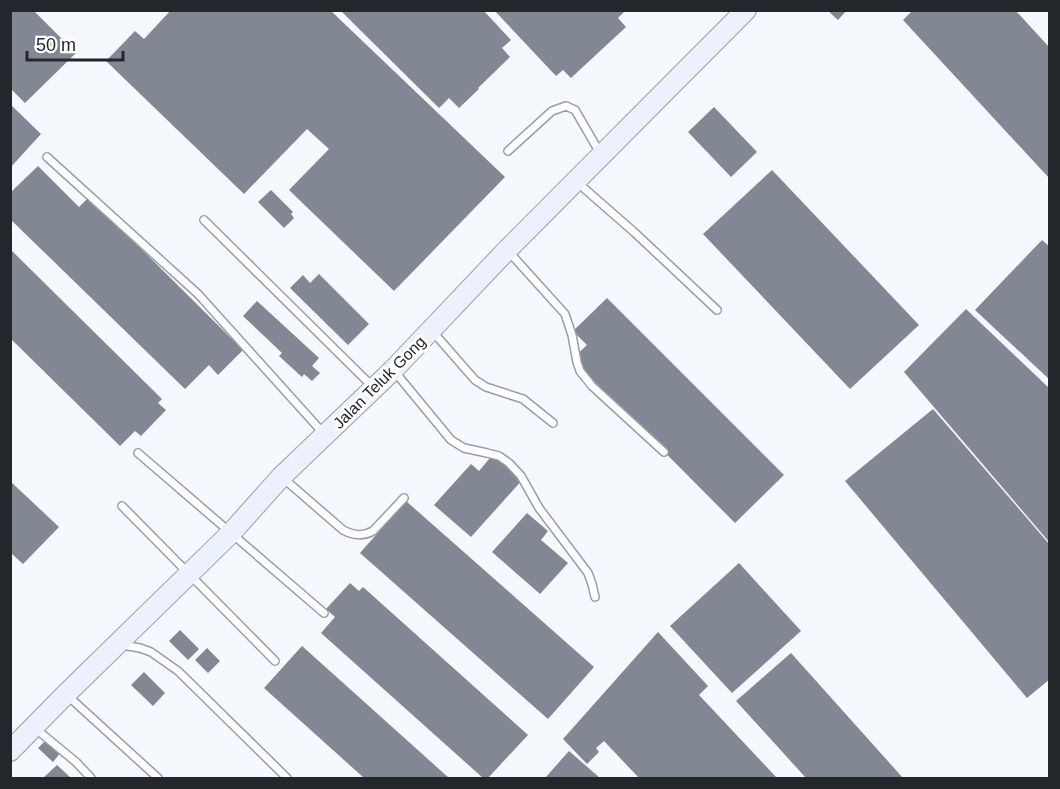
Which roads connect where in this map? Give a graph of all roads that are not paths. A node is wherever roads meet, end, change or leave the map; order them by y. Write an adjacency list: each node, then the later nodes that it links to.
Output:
1 (746, 10): 3 (street, Jalan Teluk Gong)
2 (508, 151): 3 (lane)
3 (602, 155): 5 (street, Jalan Teluk Gong)
4 (47, 157): 13 (lane)
5 (576, 181): 7 (street, Jalan Teluk Gong); 8 (lane)
6 (204, 220): 11 (lane)
7 (507, 250): 9 (street, Jalan Teluk Gong); 14 (lane)
8 (717, 310)
9 (431, 330): 10 (street, Jalan Teluk Gong); 12 (lane)
10 (393, 370): 11 (street, Jalan Teluk Gong); 21 (lane)
11 (375, 388): 13 (street, Jalan Teluk Gong)
12 (553, 423)
13 (325, 436): 16 (street, Jalan Teluk Gong)
14 (664, 452)
15 (138, 453): 19 (lane)
16 (281, 477): 17 (lane); 19 (street, Jalan Teluk Gong)
17 (404, 498)
18 (122, 506): 20 (lane)
19 (231, 533): 20 (street, Jalan Teluk Gong); 22 (lane)
20 (188, 574): 23 (street, Jalan Teluk Gong); 24 (lane)
21 (595, 597)
22 (324, 613)
23 (117, 644): 25 (street, Jalan Teluk Gong); 30 (lane)
24 (275, 661)
25 (66, 694): 26 (street, Jalan Teluk Gong); 29 (lane)
26 (34, 728): 27 (street, Jalan Teluk Gong); 28 (lane)
27 (10, 751)
28 (91, 778)
29 (158, 778)
30 (287, 778)

